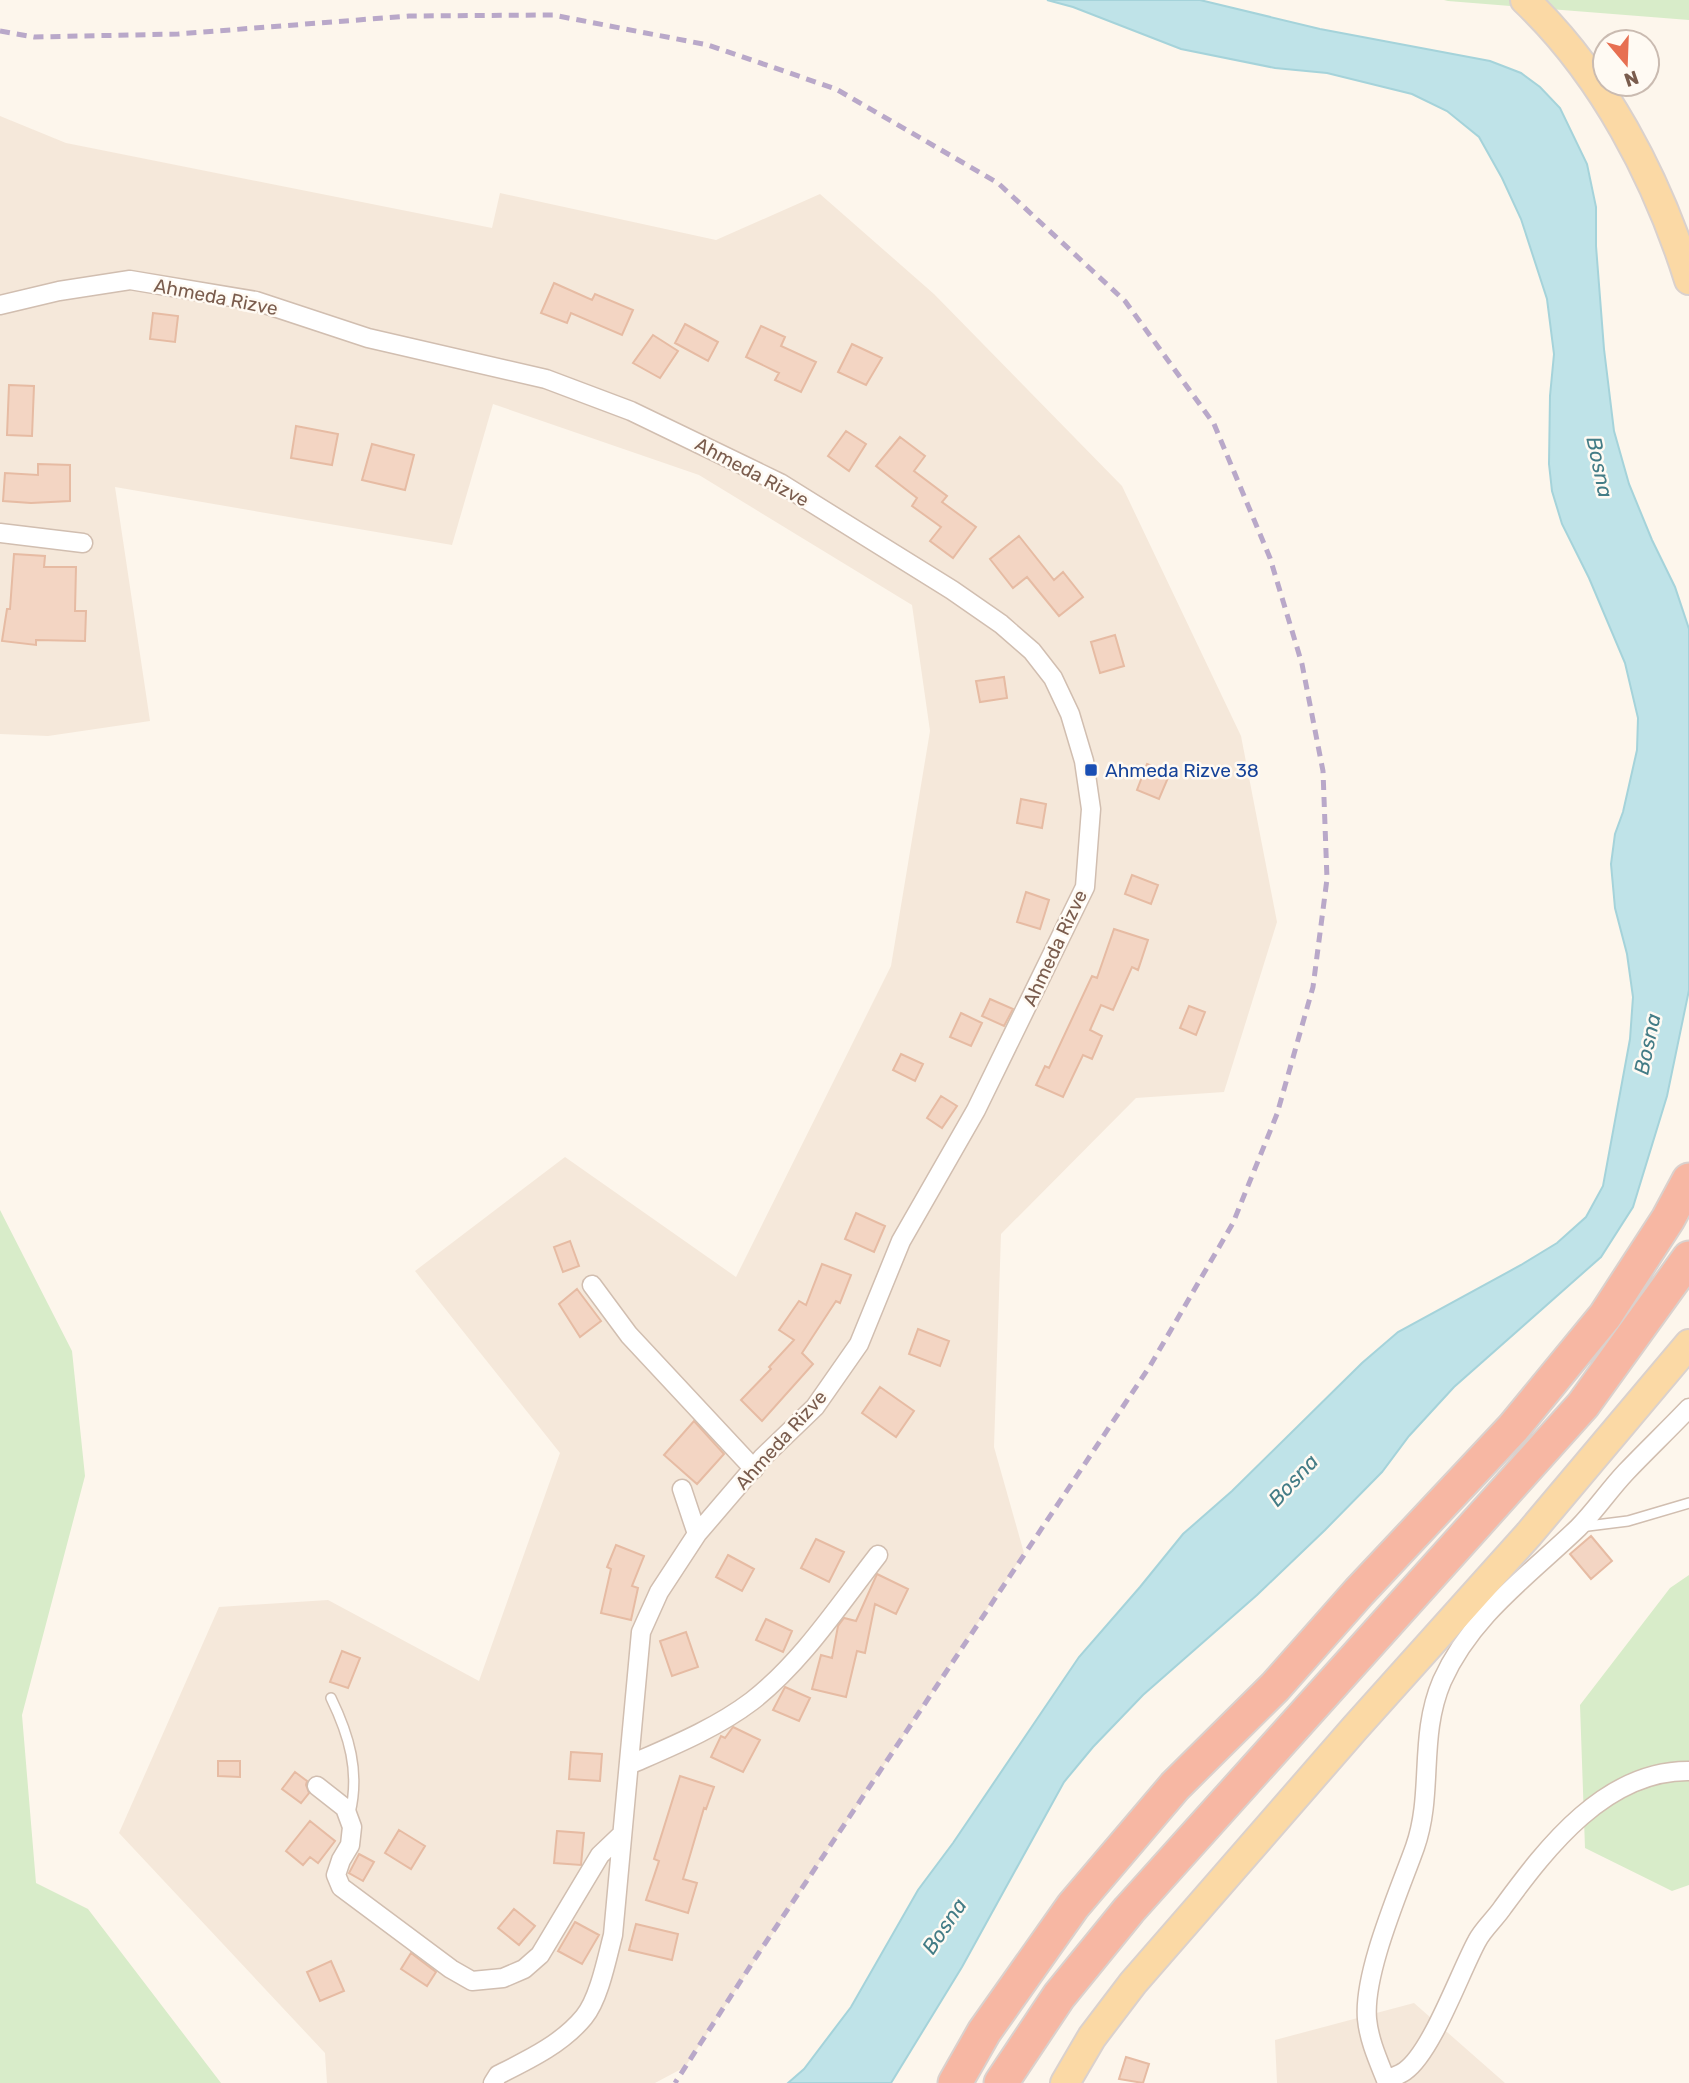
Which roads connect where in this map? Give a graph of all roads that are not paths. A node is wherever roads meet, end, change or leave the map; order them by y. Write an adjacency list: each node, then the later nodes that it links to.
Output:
1 (1525, 0): 2 (main road)
2 (1689, 280)
3 (0, 305): 11 (street, Ahmeda Rizve)
4 (0, 533): 5 (street)
5 (83, 542)
6 (1689, 1180): 27 (highway)
7 (1689, 1258): 28 (highway)
8 (592, 1285): 11 (street)
9 (1689, 1344): 16 (main road)
10 (1689, 1408): 14 (street)
11 (754, 1469): 15 (street, Ahmeda Rizve)
12 (682, 1489): 15 (street)
13 (1689, 1503): 14 (lane)
14 (1579, 1527): 17 (street)
15 (697, 1534): 20 (street, Ahmeda Rizve)
16 (1528, 1534): 17 (street); 29 (main road)
17 (1552, 1551): 25 (street)
18 (878, 1555): 20 (street)
19 (331, 1698): 23 (lane)
20 (629, 1765): 24 (street, Ahmeda Rizve)
21 (1689, 1771): 25 (street)
22 (317, 1786): 23 (street)
23 (349, 1818): 24 (street)
24 (621, 1835): 26 (street, Ahmeda Rizve)
25 (1385, 2081)
26 (493, 2083)
27 (955, 2083)
28 (1001, 2083)
29 (1065, 2083)

